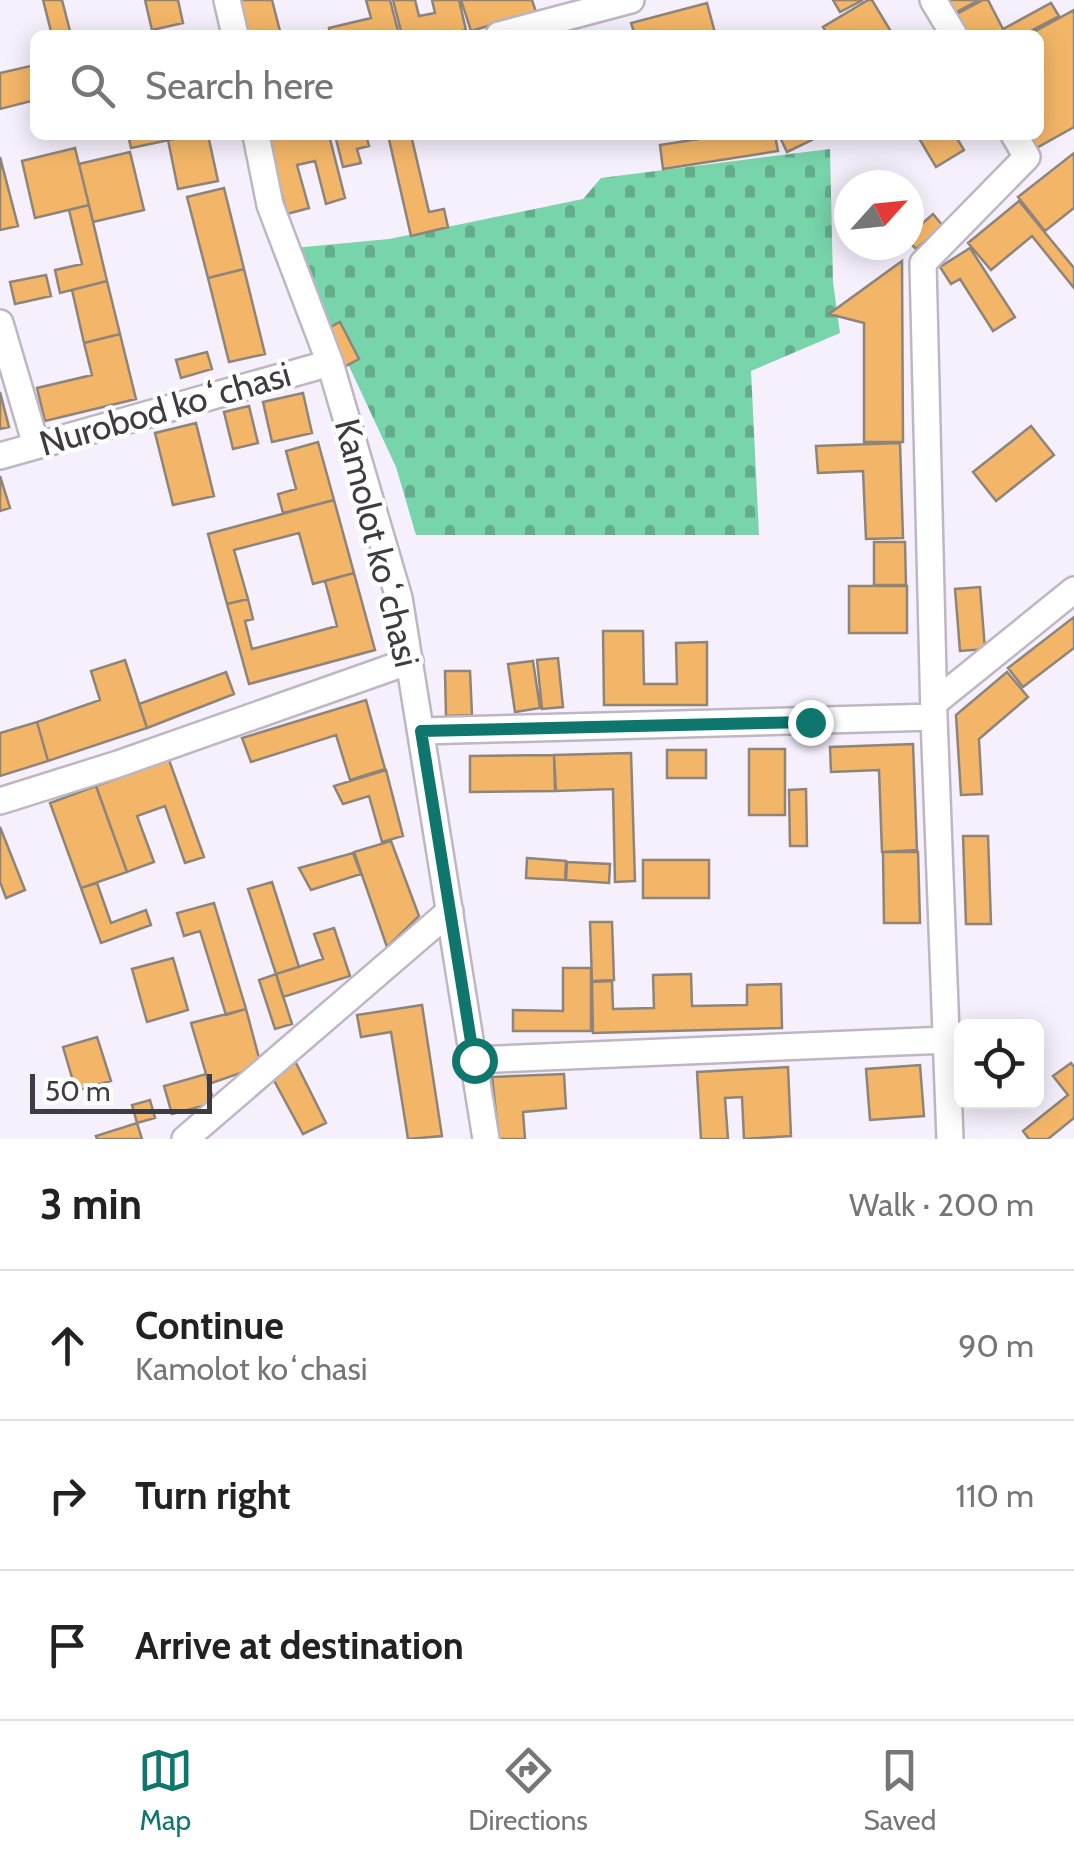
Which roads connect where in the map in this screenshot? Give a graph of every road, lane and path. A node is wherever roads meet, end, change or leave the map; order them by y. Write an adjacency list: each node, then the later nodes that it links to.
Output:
1 (227, 0): 4 (street)
2 (632, 0): 5 (street)
3 (933, 0): 6 (street)
4 (233, 30)
5 (519, 30)
6 (951, 30)
7 (257, 140): 10 (street, Kamolot koʻchasi)
8 (1021, 146): 15 (street)
9 (0, 323): 11 (street)
10 (330, 363): 11 (street, Nurobod koʻchasi); 14 (street, Kamolot koʻchasi)
11 (36, 446): 12 (street, Nurobod koʻchasi)
12 (0, 456)
13 (1074, 590): 15 (street)
14 (410, 661): 16 (street, Kamolot koʻchasi); 17 (street)
15 (934, 710): 16 (street); 19 (street)
16 (421, 731): 18 (street, Kamolot koʻchasi)
17 (0, 801)
18 (450, 911): 20 (street, Kamolot koʻchasi); 21 (street)
19 (946, 1040): 20 (street); 23 (street)
20 (474, 1060): 22 (street, Kamolot koʻchasi)
21 (185, 1139)
22 (486, 1139)
23 (950, 1139)

